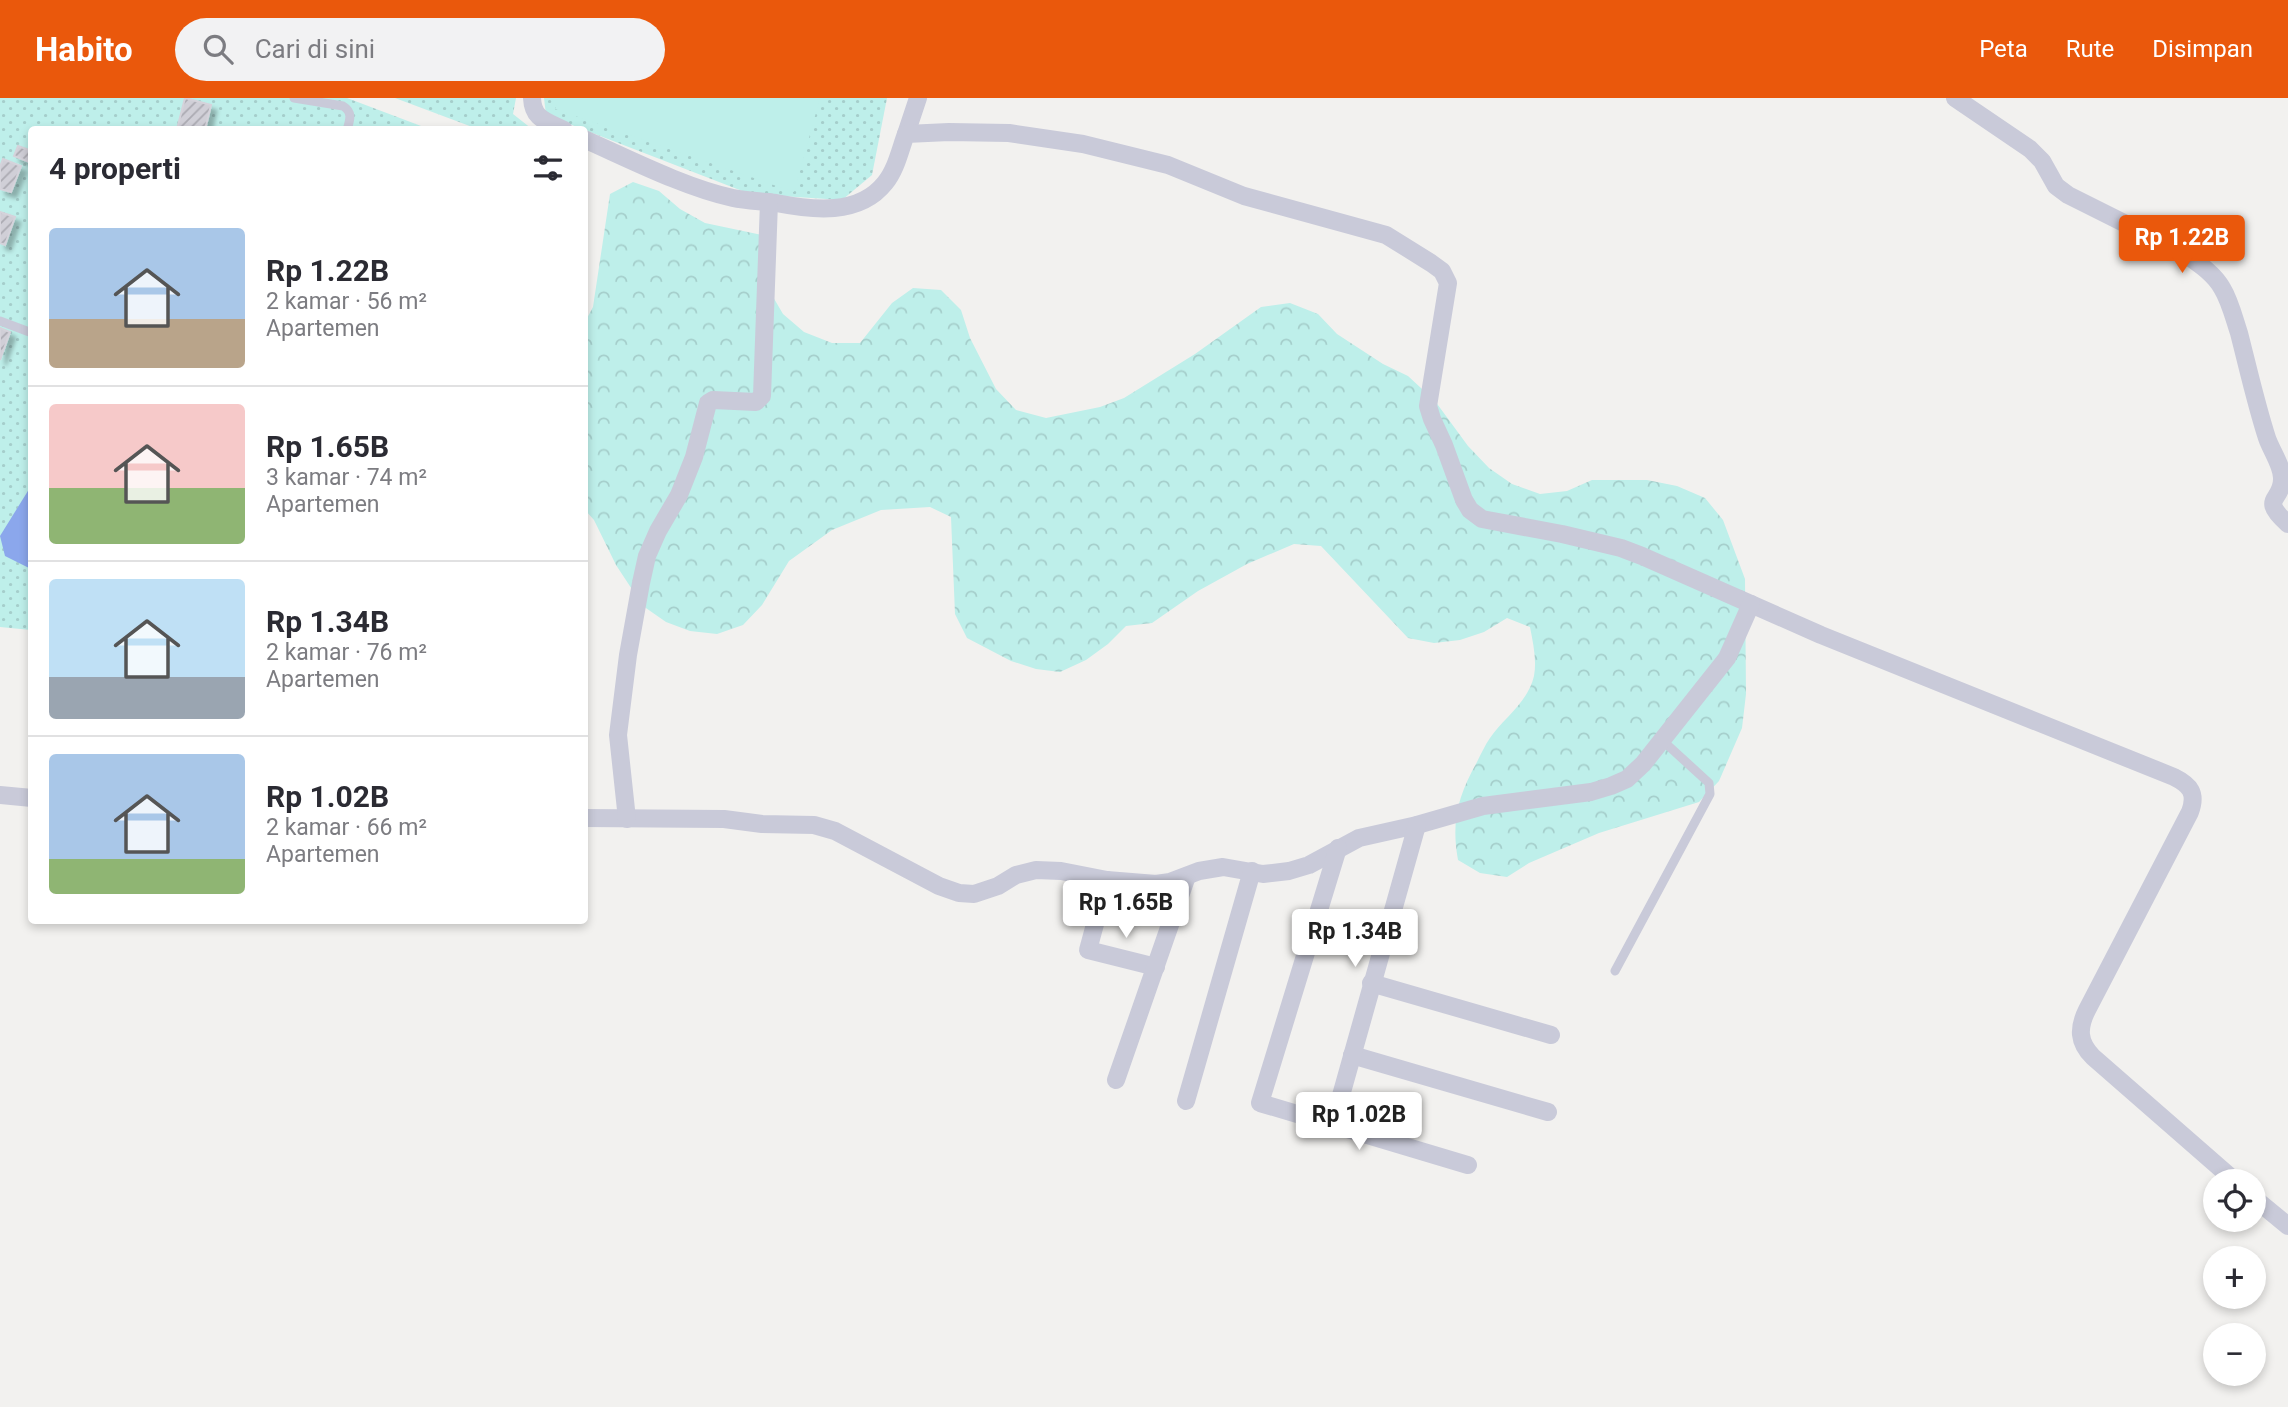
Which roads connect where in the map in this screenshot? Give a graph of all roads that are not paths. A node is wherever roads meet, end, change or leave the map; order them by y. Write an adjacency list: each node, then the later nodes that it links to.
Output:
1 (294, 98): 5 (lane)
2 (532, 98): 6 (street)
3 (918, 98): 7 (street)
4 (1955, 98): 12 (street)
5 (348, 126)
6 (557, 126)
7 (906, 134): 9 (street); 13 (street)
8 (588, 141): 9 (street)
9 (769, 202): 18 (street)
10 (0, 321): 11 (lane)
11 (28, 332)
12 (2288, 524)
13 (1751, 604): 14 (street); 34 (street)
14 (1662, 740): 19 (street); 25 (lane)
15 (0, 795): 16 (street)
16 (28, 798)
17 (588, 818): 18 (street)
18 (626, 819): 23 (street)
19 (1417, 825): 20 (street); 26 (street)
20 (1338, 848): 21 (street); 32 (street)
21 (1252, 872): 22 (street); 30 (street)
22 (1187, 876): 23 (street); 24 (street)
23 (1107, 880): 24 (street)
24 (1156, 967): 29 (street)
25 (1615, 971)
26 (1371, 983): 27 (street); 28 (street)
27 (1550, 1035)
28 (1352, 1055): 31 (street); 32 (street)
29 (1116, 1080)
30 (1186, 1101)
31 (1548, 1112)
32 (1333, 1124): 33 (street)
33 (1468, 1165)
34 (2221, 1169)
35 (2266, 1208): 36 (street)
36 (2288, 1226)

